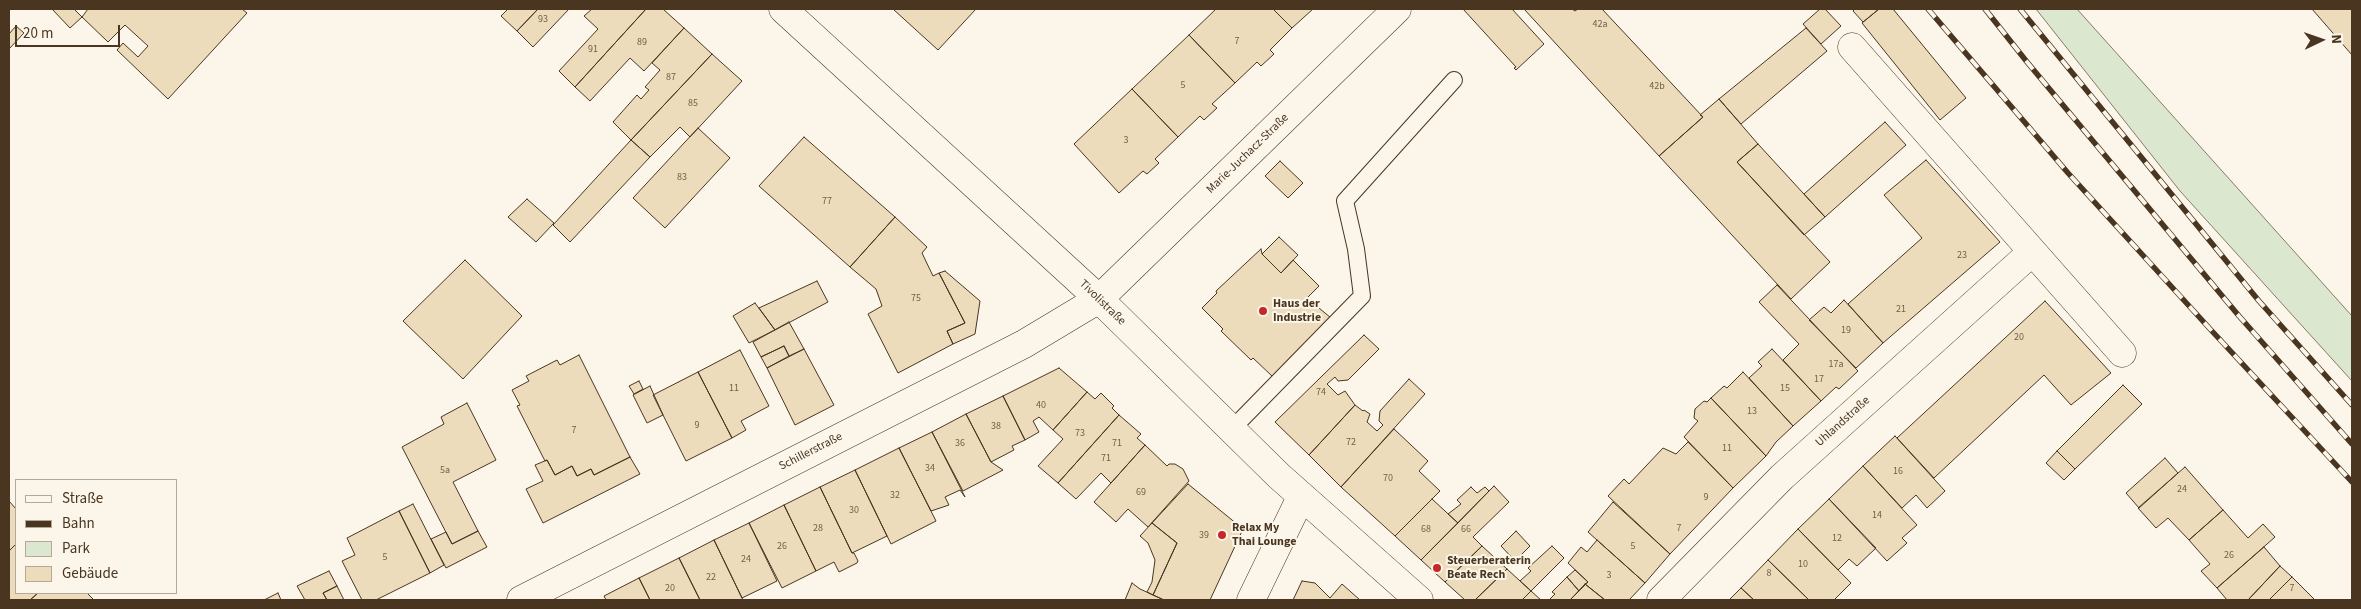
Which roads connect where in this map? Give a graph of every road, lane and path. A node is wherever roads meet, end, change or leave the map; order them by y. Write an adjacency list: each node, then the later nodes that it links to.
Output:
1 (783, 9): 6 (street, Tivolistraße)
2 (1397, 9): 6 (street, Marie-Juchacz-Straße)
3 (1852, 48): 5 (street)
4 (1454, 80): 8 (lane)
5 (2032, 252): 7 (street); 13 (street, Uhlandstraße)
6 (1099, 299): 8 (street, Tivolistraße); 10 (street, Schillerstraße)
7 (2122, 353)
8 (1231, 430): 9 (street, Tivolistraße)
9 (1301, 496): 11 (street); 12 (street, Tivolistraße)
10 (521, 600)
11 (1251, 600)
12 (1419, 600)
13 (1661, 600)

